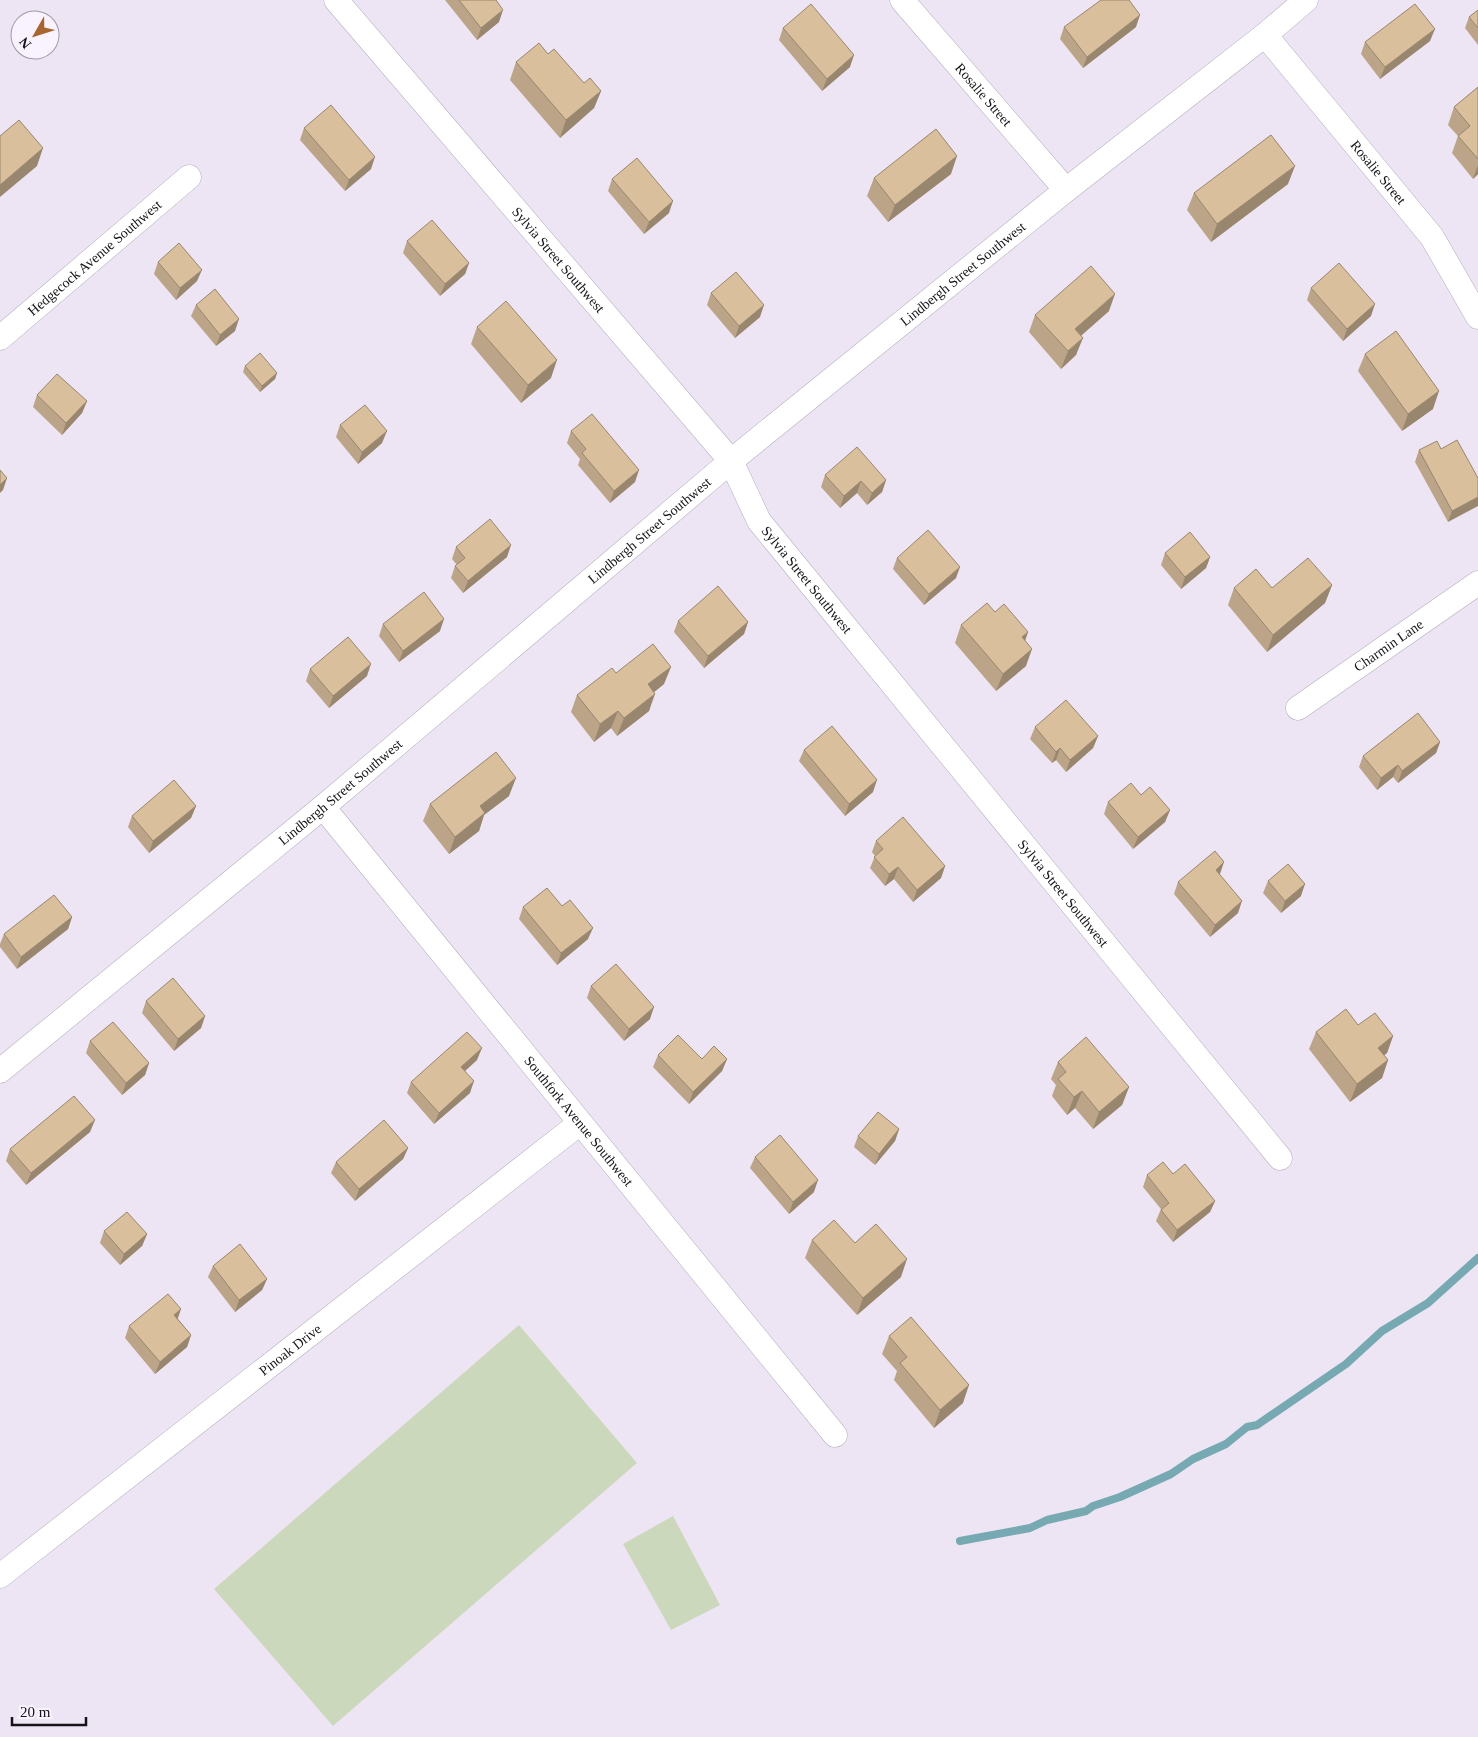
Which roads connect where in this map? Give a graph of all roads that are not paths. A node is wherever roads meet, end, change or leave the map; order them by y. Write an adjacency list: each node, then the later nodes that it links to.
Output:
1 (336, 0): 9 (street, Sylvia Street Southwest)
2 (902, 0): 6 (street, Rosalie Street)
3 (1306, 0): 4 (street, Lindbergh Street Southwest)
4 (1264, 35): 6 (street, Lindbergh Street Southwest); 7 (street, Rosalie Street)
5 (189, 177): 8 (street, Hedgecock Avenue Southwest)
6 (1066, 190): 9 (street, Lindbergh Street Southwest)
7 (1478, 317)
8 (0, 338)
9 (731, 461): 12 (street, Lindbergh Street Southwest); 15 (street, Sylvia Street Southwest)
10 (1478, 583): 11 (street, Charmin Lane)
11 (1298, 708)
12 (323, 807): 13 (street, Lindbergh Street Southwest); 14 (street, Southfork Avenue Southwest)
13 (0, 1071)
14 (580, 1123): 16 (street, Southfork Avenue Southwest); 17 (street, Pinoak Drive)
15 (1280, 1158)
16 (835, 1435)
17 (0, 1576)

